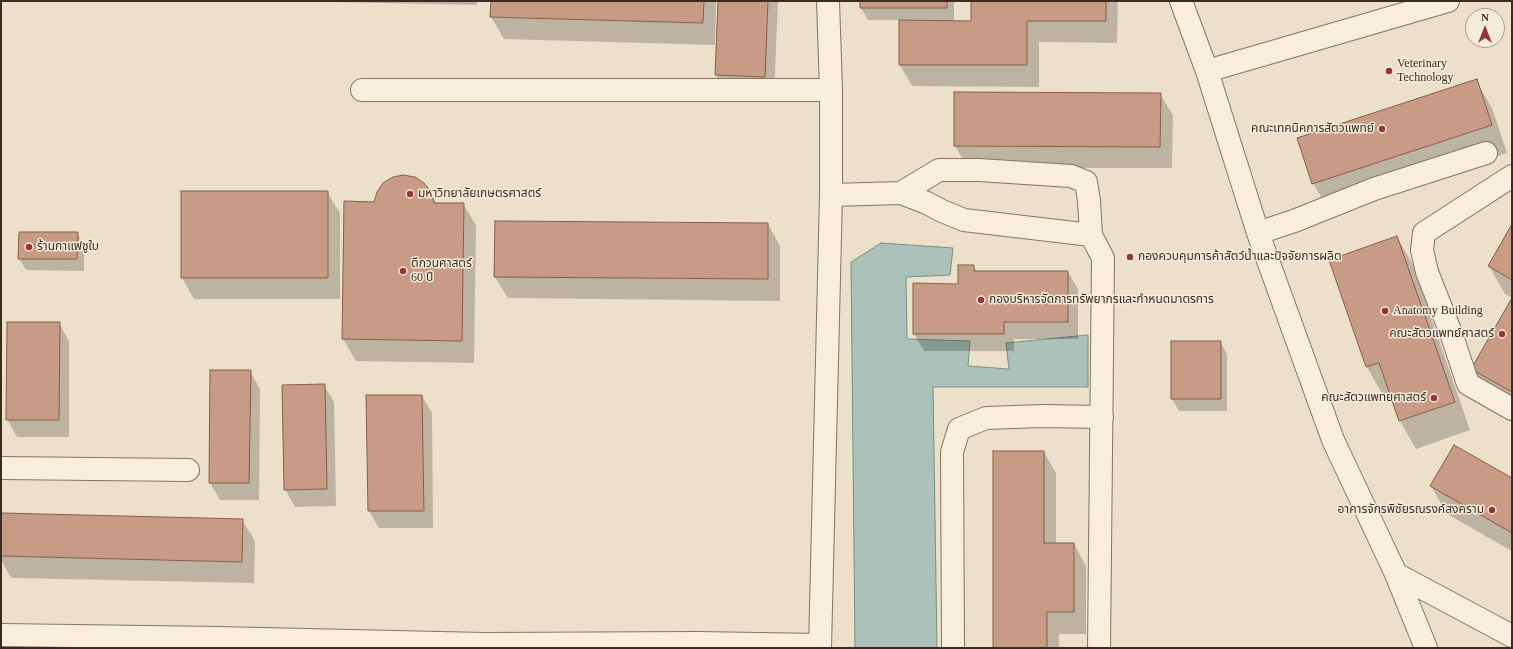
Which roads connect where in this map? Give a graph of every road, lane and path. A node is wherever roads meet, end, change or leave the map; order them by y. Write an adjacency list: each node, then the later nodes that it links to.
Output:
1 (828, 1): 6 (lane)
2 (1181, 1): 4 (lane)
3 (1448, 1): 4 (lane)
4 (1207, 71): 11 (lane)
5 (362, 90): 6 (lane)
6 (831, 90): 10 (lane)
7 (1486, 152): 11 (lane)
8 (1512, 176): 13 (lane)
9 (900, 193): 10 (lane); 12 (lane); 12 (lane)
10 (831, 195): 22 (lane)
11 (1258, 233): 17 (lane)
12 (1091, 234): 14 (lane)
13 (1512, 409)
14 (1102, 417): 23 (lane); 24 (lane)
15 (1, 468): 16 (lane)
16 (188, 470)
17 (1396, 574): 19 (lane); 25 (lane)
18 (1, 635): 20 (lane)
19 (1512, 636)
20 (484, 646): 21 (lane)
21 (699, 646): 22 (lane)
22 (820, 647)
23 (953, 648)
24 (1099, 648)
25 (1426, 648)

